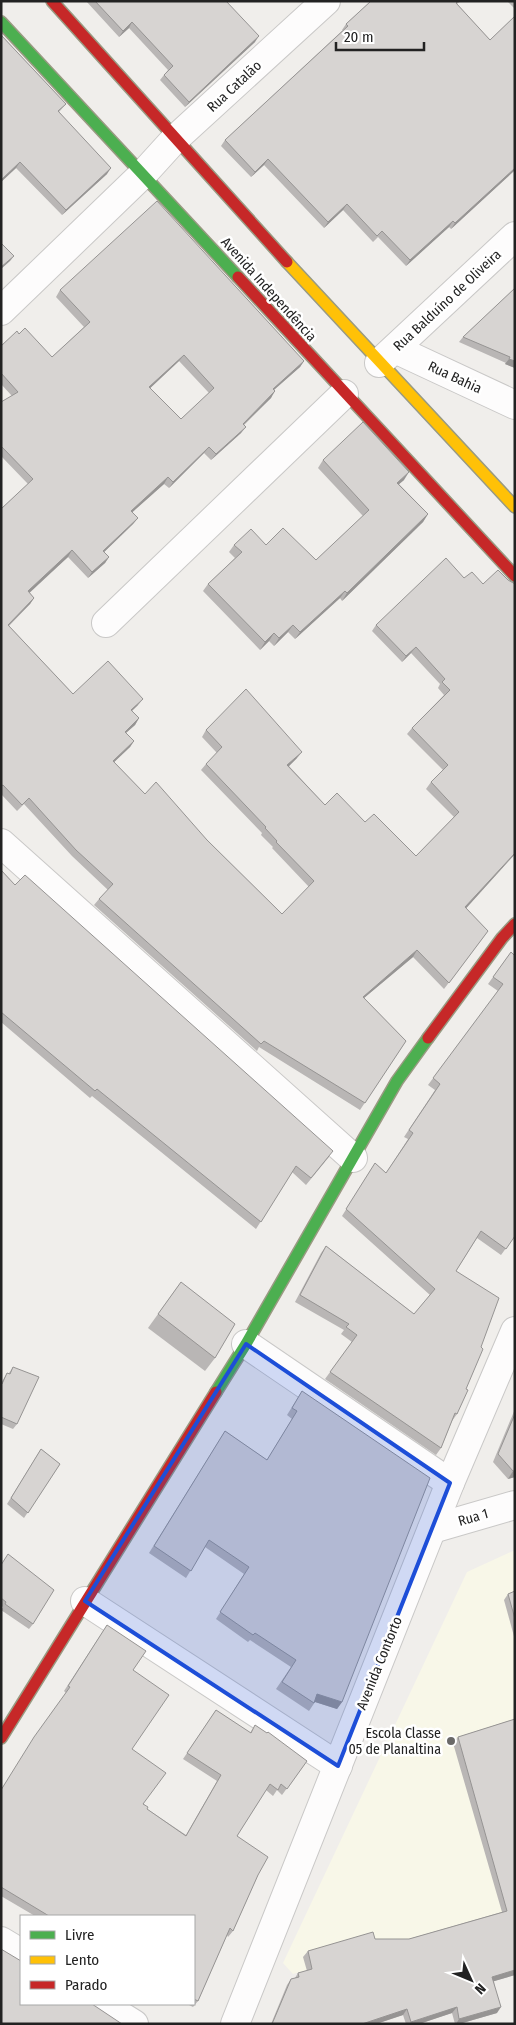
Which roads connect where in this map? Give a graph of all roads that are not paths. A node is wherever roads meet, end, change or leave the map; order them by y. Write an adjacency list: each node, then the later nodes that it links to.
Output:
1 (52, 1): 4 (street)
2 (326, 1): 4 (street, Rua Catalão)
3 (1, 22): 5 (street, Avenida Independência)
4 (174, 140): 5 (street, Rua Catalão); 8 (street)
5 (144, 173): 7 (street, Rua Catalão); 9 (street, Avenida Independência)
6 (515, 236): 8 (street, Rua Balduíno de Oliveira)
7 (1, 311)
8 (387, 356): 10 (street, Rua Bahia); 11 (street)
9 (344, 394): 12 (street, Avenida Independência); 13 (street)
10 (515, 405)
11 (515, 506)
12 (515, 576)
13 (106, 623)
14 (1, 843): 16 (street)
15 (515, 924): 16 (street)
16 (353, 1158): 18 (street)
17 (515, 1331): 19 (street, Avenida Contorto)
18 (246, 1344): 19 (street); 22 (street)
19 (450, 1483): 21 (street, Avenida Contorto)
20 (515, 1505): 21 (street, Rua 1)
21 (432, 1529): 24 (street, Avenida Contorto)
22 (85, 1601): 23 (street); 24 (street)
23 (1, 1738)
24 (338, 1766): 29 (street, Avenida Contorto)
25 (1, 1941): 26 (street)
26 (20, 1952)
27 (104, 2005): 28 (street)
28 (134, 2024)
29 (235, 2024)

